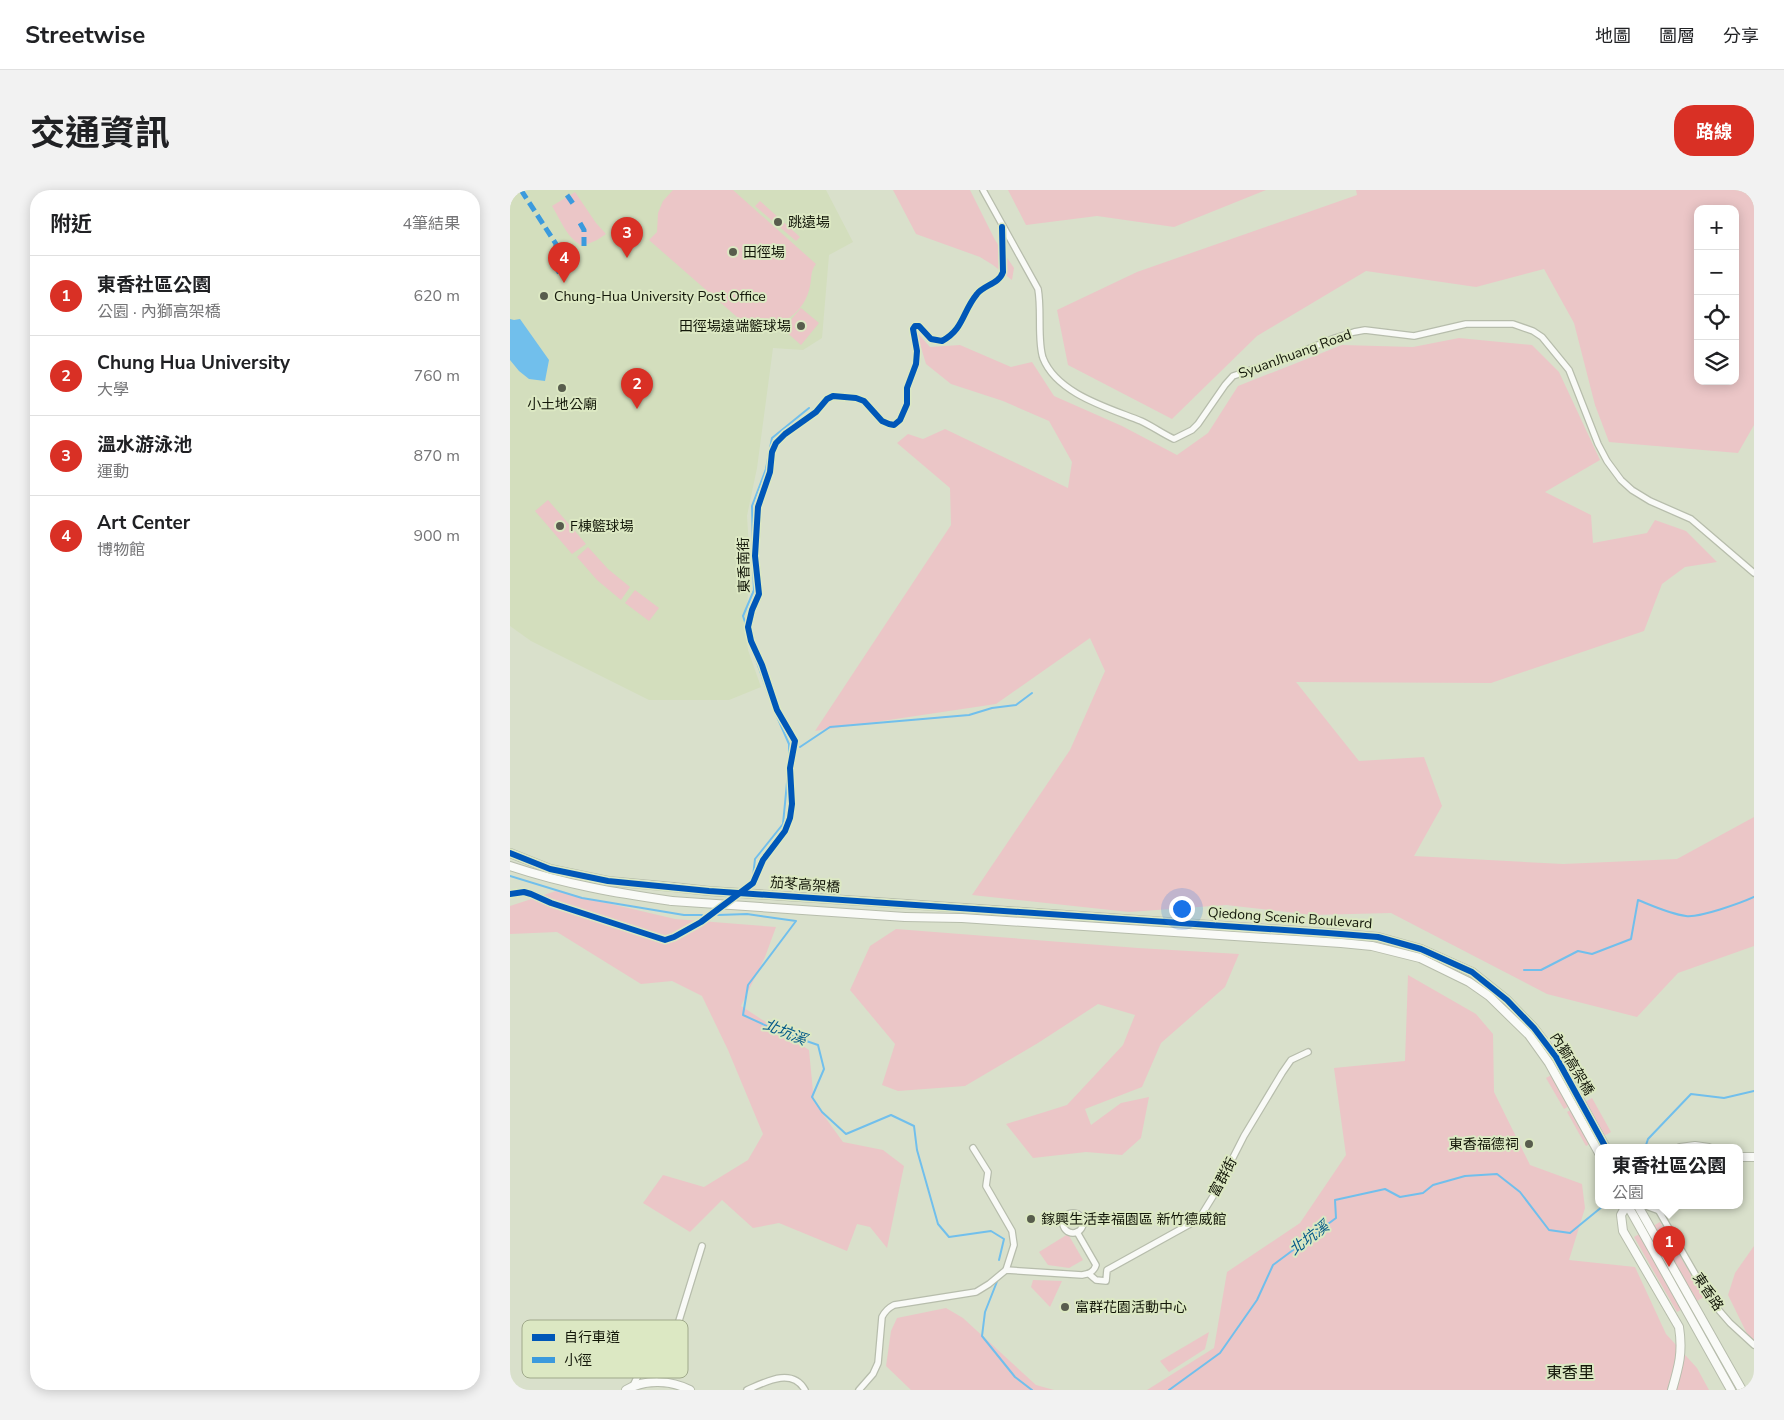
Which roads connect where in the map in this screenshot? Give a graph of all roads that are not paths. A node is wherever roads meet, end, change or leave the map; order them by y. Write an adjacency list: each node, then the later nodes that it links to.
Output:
1 (983, 190): 2 (street, SyuanJhuang Road)
2 (1002, 226): 3 (street, SyuanJhuang Road); 6 (street, 東香南街)
3 (1754, 573)
4 (510, 853): 7 (street, 茄苳高架橋, bridge)
5 (510, 866): 8 (street, 茄苳高架橋, bridge)
6 (510, 894)
7 (906, 904): 9 (street, Qiedong Scenic Boulevard)
8 (905, 917): 10 (street, Qiedong Scenic Boulevard)
9 (1507, 1000): 12 (street, 內獅高架橋)
10 (1500, 1007): 13 (street, 內獅高架橋)
11 (1308, 1052): 23 (street, 富群街)
12 (1604, 1144)
13 (1595, 1146)
14 (973, 1148): 22 (street)
15 (1625, 1209): 32 (street)
16 (1629, 1209): 33 (street)
17 (1640, 1209): 34 (street)
18 (1657, 1209): 26 (street, 東香路)
19 (1077, 1232): 21 (street)
20 (702, 1246): 25 (street)
21 (1095, 1269): 23 (street); 24 (street)
22 (1006, 1270): 24 (street); 31 (street)
23 (1107, 1270): 24 (street)
24 (1089, 1274)
25 (679, 1320)
26 (1754, 1345)
27 (630, 1388): 28 (street)
28 (690, 1390)
29 (747, 1390): 30 (street)
30 (805, 1390)
31 (859, 1390)
32 (1672, 1390)
33 (1731, 1390)
34 (1742, 1390)

